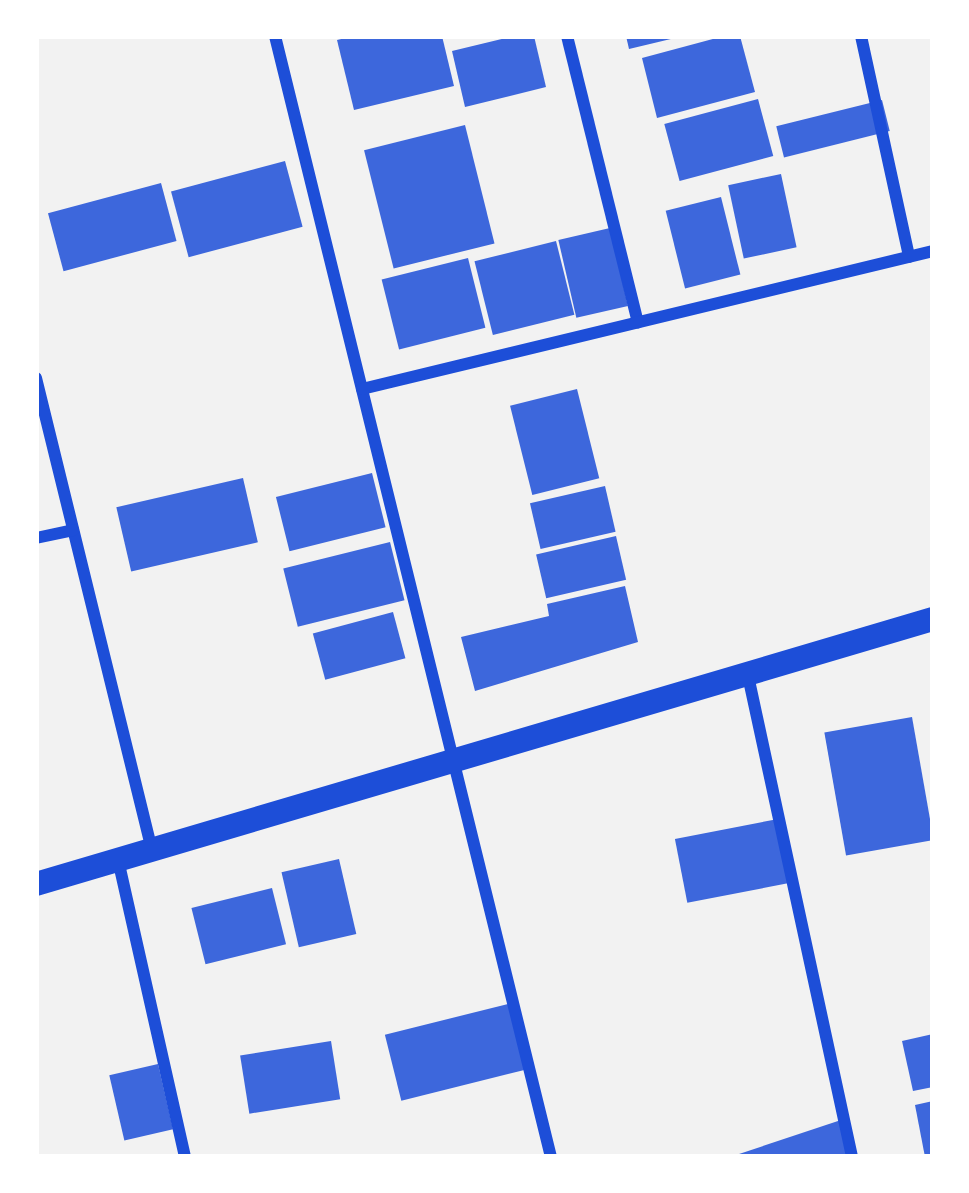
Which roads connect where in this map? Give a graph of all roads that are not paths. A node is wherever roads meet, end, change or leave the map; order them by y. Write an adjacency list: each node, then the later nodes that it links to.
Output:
1 (275, 36): 8 (street)
2 (567, 36): 6 (street)
3 (861, 36): 5 (street)
4 (933, 251): 5 (street)
5 (909, 257): 6 (street)
6 (638, 322): 8 (street)
7 (36, 378): 9 (street)
8 (362, 389): 13 (street)
9 (73, 530): 10 (street); 14 (street)
10 (36, 538)
11 (933, 620): 12 (main road)
12 (747, 670): 13 (main road); 19 (street)
13 (454, 765): 14 (main road); 18 (street)
14 (153, 855): 15 (main road)
15 (119, 864): 16 (main road); 17 (street)
16 (36, 884)
17 (185, 1157)
18 (550, 1157)
19 (852, 1157)

